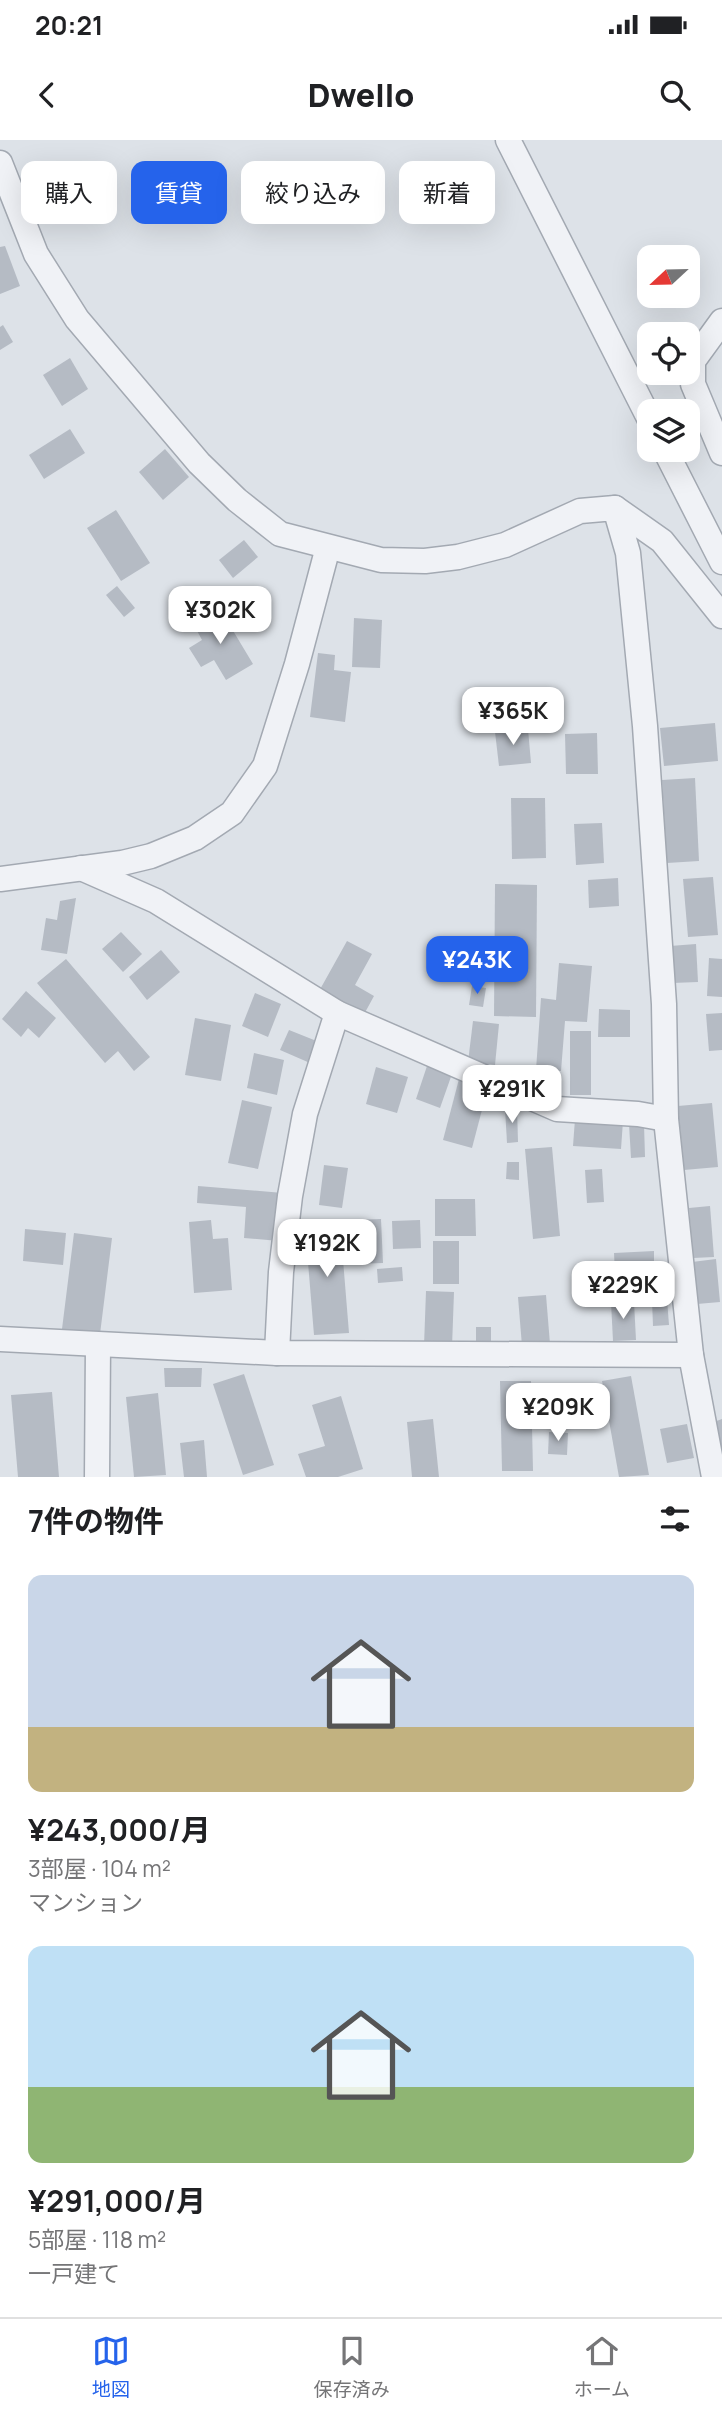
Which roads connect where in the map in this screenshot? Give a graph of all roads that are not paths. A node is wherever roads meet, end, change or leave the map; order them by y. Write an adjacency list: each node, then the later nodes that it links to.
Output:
1 (508, 140): 4 (street)
2 (0, 163): 8 (street)
3 (722, 321): 5 (street)
4 (639, 399)
5 (722, 453)
6 (671, 462): 9 (street)
7 (615, 508): 8 (street); 10 (street); 14 (street)
8 (328, 547): 11 (street)
9 (722, 562)
10 (722, 616)
11 (81, 868): 12 (street); 13 (street)
12 (0, 879)
13 (337, 1013): 14 (street); 17 (street)
14 (666, 1119): 18 (street)
15 (0, 1339): 16 (street)
16 (98, 1345): 17 (street); 19 (street)
17 (277, 1353): 18 (street)
18 (691, 1355): 20 (street)
19 (97, 1477)
20 (714, 1477)

